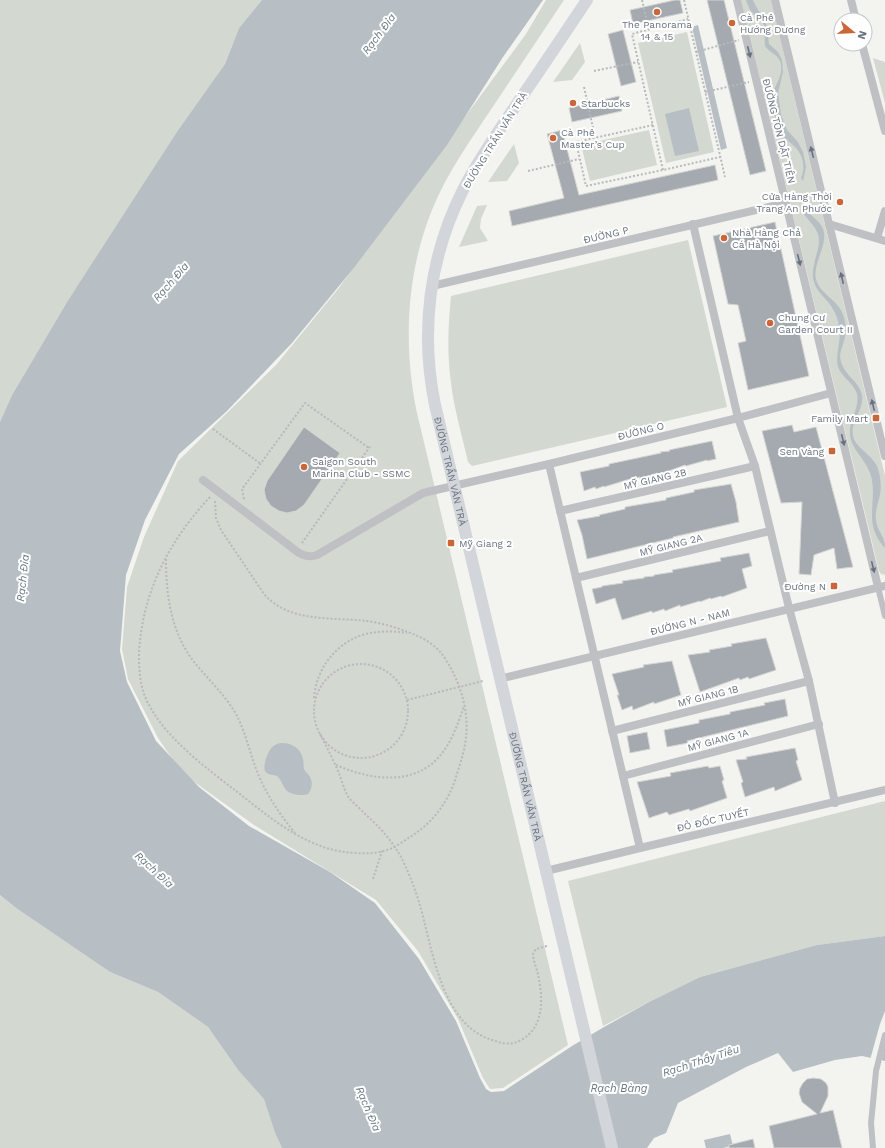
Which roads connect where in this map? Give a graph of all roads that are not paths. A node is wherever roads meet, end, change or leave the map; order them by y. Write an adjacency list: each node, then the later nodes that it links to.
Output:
1 (586, 0): 13 (main road, ĐƯỜNG TRẦN VĂN TRÀ)
2 (737, 0): 8 (street, ĐƯỜNG TÔN DẬT TIÊN, one-way to 8)
3 (775, 0): 11 (street, one-way to 3)
4 (851, 0): 5 (street)
5 (854, 12)
6 (864, 52): 7 (street)
7 (885, 131)
8 (786, 203): 10 (street, ĐƯỜNG P); 14 (street, ĐƯỜNG TÔN DẬT TIÊN, one-way to 14)
9 (885, 211): 12 (street)
10 (693, 224): 13 (street, ĐƯỜNG P); 15 (street)
11 (829, 224): 12 (street); 16 (street, one-way to 11)
12 (881, 239)
13 (432, 286): 20 (main road, ĐƯỜNG TRẦN VĂN TRÀ)
14 (832, 393): 15 (street, ĐƯỜNG O); 24 (street, ĐƯỜNG TÔN DẬT TIÊN, one-way to 24)
15 (738, 418): 17 (street, ĐƯỜNG O); 18 (street)
16 (885, 456)
17 (548, 464): 20 (street, ĐƯỜNG O); 21 (street)
18 (755, 466): 21 (street, MỸ GIANG 2B); 22 (street)
19 (203, 480): 20 (street, ĐƯỜNG O)
20 (454, 485): 28 (main road, ĐƯỜNG TRẦN VĂN TRÀ)
21 (560, 510): 23 (street)
22 (770, 531): 23 (street, MỸ GIANG 2A); 25 (street)
23 (576, 578): 27 (street)
24 (882, 586): 25 (street, ĐƯỜNG N - NAM); 26 (street, ĐƯỜNG TÔN DẬT TIÊN)
25 (789, 608): 27 (street, ĐƯỜNG N - NAM); 29 (street)
26 (885, 616)
27 (594, 655): 28 (street, ĐƯỜNG N - NAM); 31 (street)
28 (500, 679): 36 (main road, ĐƯỜNG TRẦN VĂN TRÀ)
29 (809, 681): 30 (street); 31 (street, MỸ GIANG 1B)
30 (819, 724): 32 (street, MỸ GIANG 1A); 34 (street)
31 (612, 731): 32 (street)
32 (623, 776): 35 (street)
33 (885, 790): 34 (street, ĐÔ ĐỐC TUYẾT)
34 (835, 803): 35 (street, ĐÔ ĐỐC TUYẾT)
35 (640, 848): 36 (street, ĐÔ ĐỐC TUYẾT)
36 (546, 871): 38 (main road, ĐƯỜNG TRẦN VĂN TRÀ)
37 (885, 1035): 39 (street)
38 (612, 1148)
39 (873, 1148)

